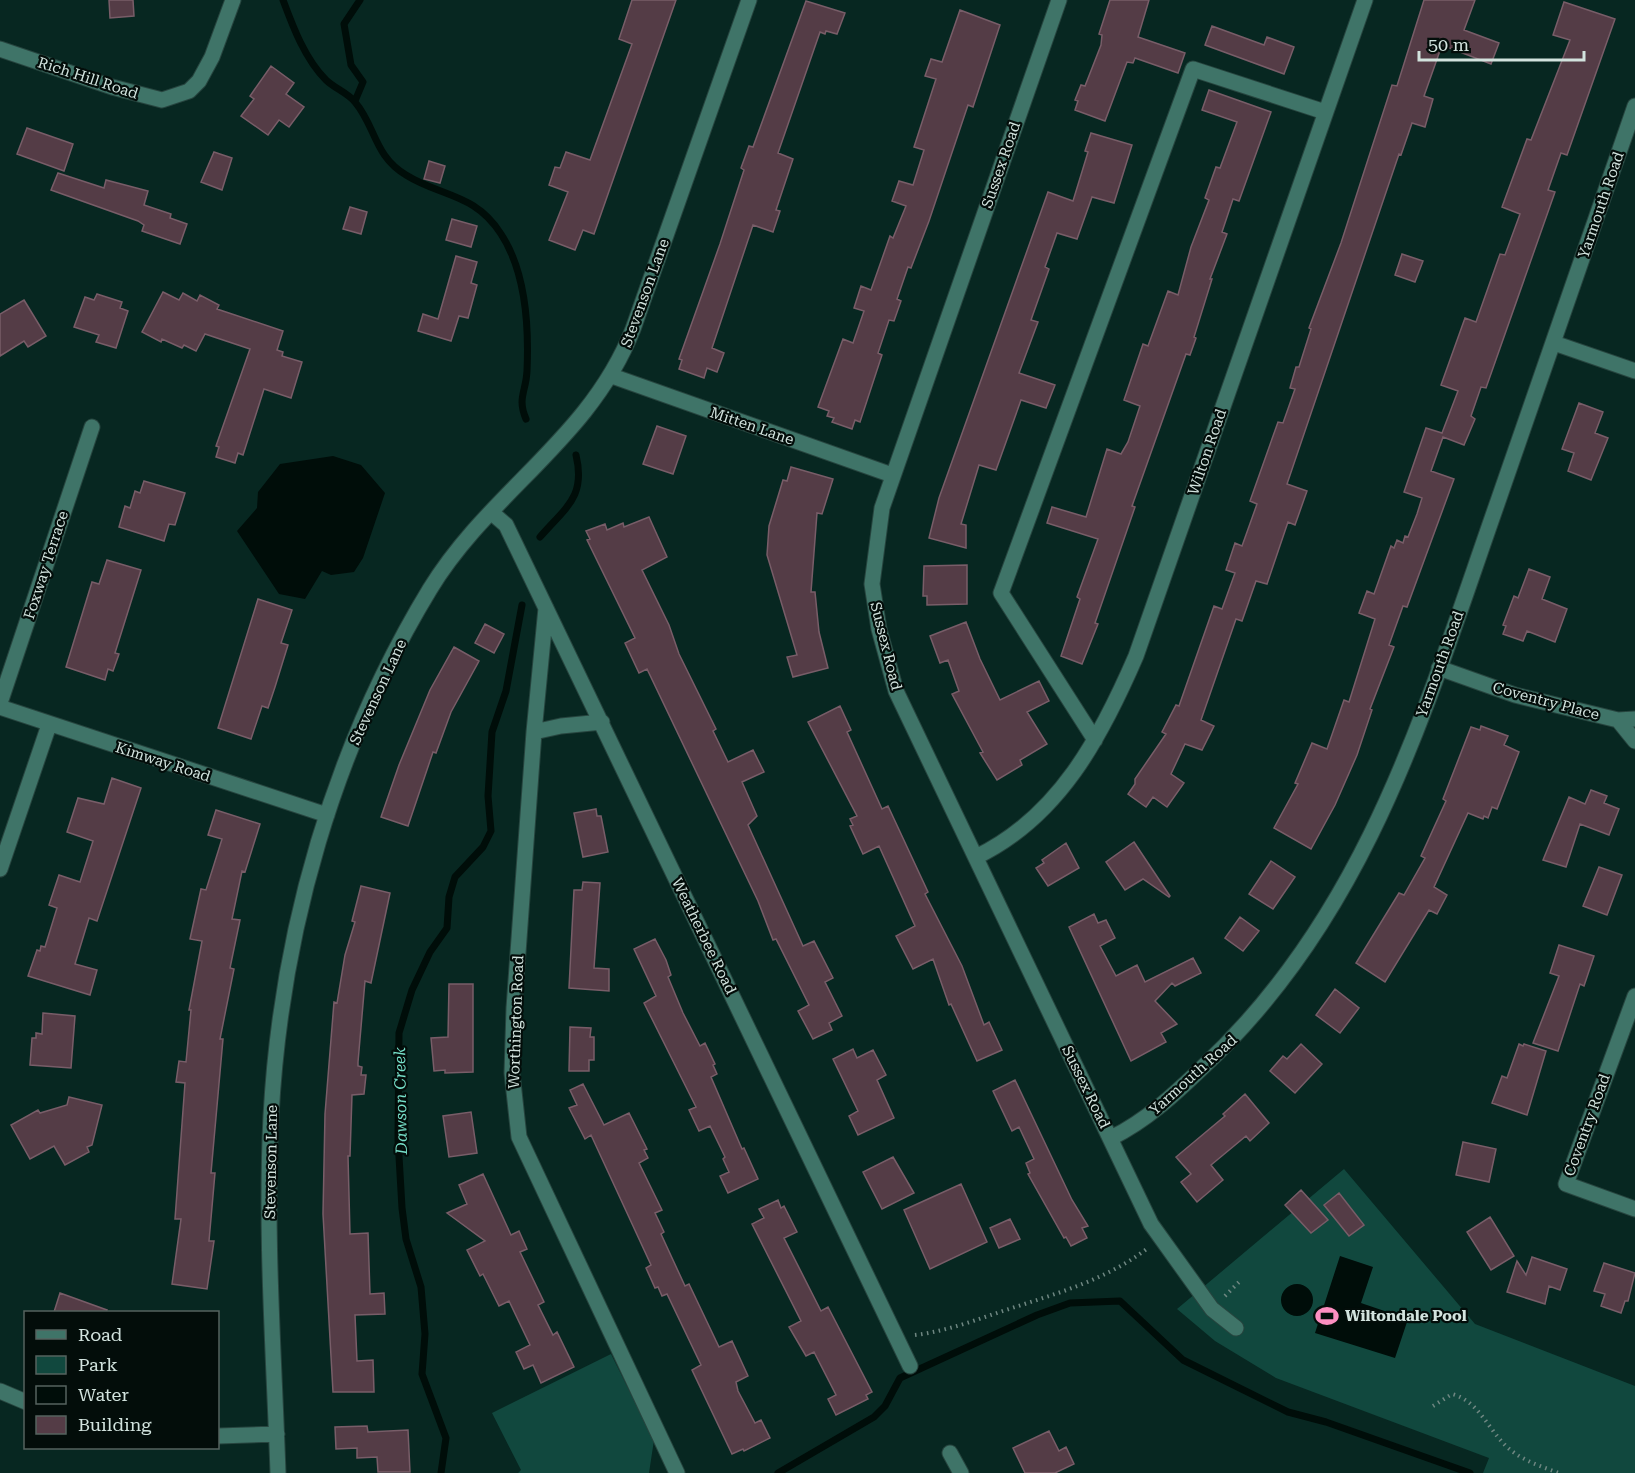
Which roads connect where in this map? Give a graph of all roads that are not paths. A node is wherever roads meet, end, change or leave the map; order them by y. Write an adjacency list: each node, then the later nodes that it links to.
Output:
1 (233, 0): 5 (street, Rich Hill Road)
2 (749, 0): 10 (street, Stevenson Lane)
3 (1059, 0): 12 (street, Sussex Road)
4 (1365, 0): 7 (street, Wilton Road)
5 (0, 49)
6 (1635, 106): 8 (street, Yarmouth Road)
7 (1325, 112): 23 (street, Wilton Road); 23 (street)
8 (1554, 343): 9 (street); 15 (street, Yarmouth Road)
9 (1635, 371)
10 (612, 376): 12 (street, Mitten Lane); 13 (street, Stevenson Lane)
11 (92, 427): 16 (street, Foxway Terrace)
12 (892, 475): 26 (street, Sussex Road)
13 (491, 512): 14 (street, Weatherbee Road); 25 (street, Stevenson Lane)
14 (546, 608): 20 (street, Weatherbee Road); 22 (street, Worthington Road)
15 (1439, 668): 19 (street, Coventry Place); 29 (street, Yarmouth Road)
16 (0, 703)
17 (0, 707): 21 (street, Kimway Road)
18 (1635, 719): 19 (street, Coventry Place)
19 (1618, 720): 24 (street, Coventry Place)
20 (602, 722): 22 (street); 32 (street, Weatherbee Road)
21 (49, 724): 25 (street, Kimway Road); 27 (street)
22 (534, 732): 39 (street, Worthington Road)
23 (1095, 740): 26 (street, Wilton Road)
24 (1635, 741)
25 (327, 815): 35 (street, Stevenson Lane)
26 (976, 857): 29 (street, Sussex Road)
27 (0, 869)
28 (1635, 996): 30 (street, Coventry Road)
29 (1111, 1138): 31 (street, Sussex Road)
30 (1635, 1209)
31 (1236, 1328)
32 (910, 1366)
33 (0, 1391): 34 (street)
34 (24, 1401)
35 (277, 1434): 36 (street); 38 (street, Stevenson Lane)
36 (219, 1436)
37 (950, 1453): 40 (street)
38 (278, 1473)
39 (677, 1473)
40 (961, 1473)

